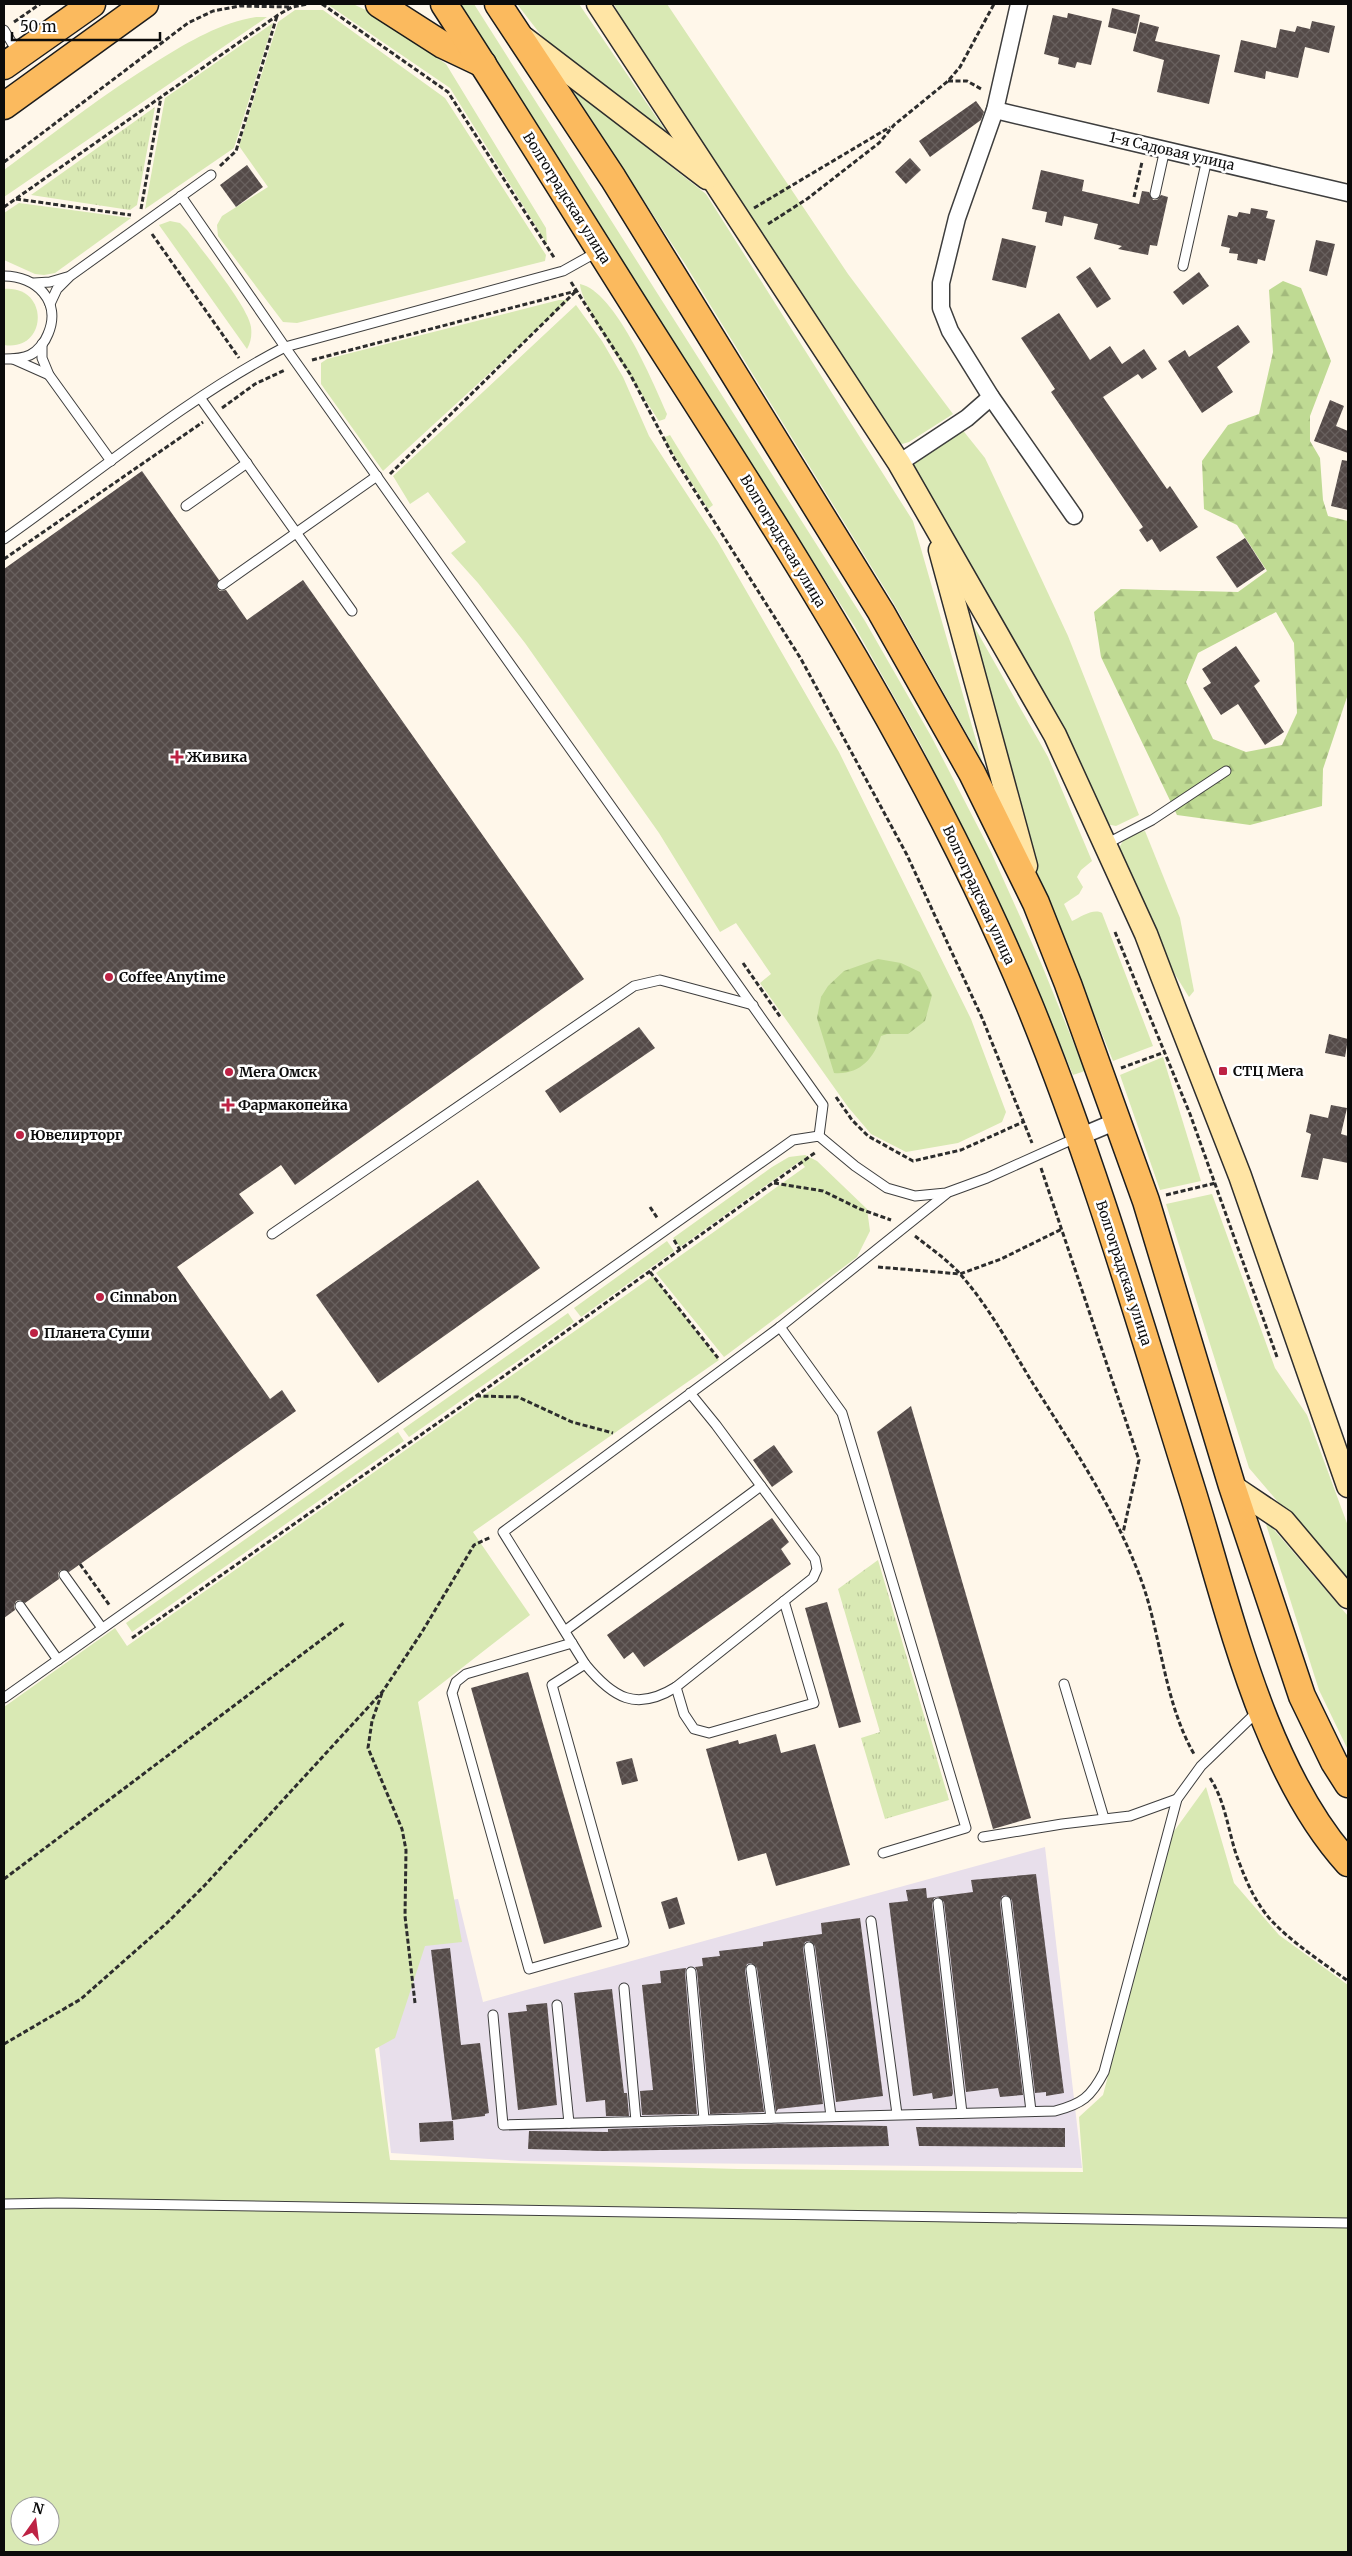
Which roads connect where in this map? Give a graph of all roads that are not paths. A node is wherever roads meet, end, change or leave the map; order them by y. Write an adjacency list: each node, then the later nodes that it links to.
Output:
1 (92, 4): 10 (main road)
2 (145, 4): 12 (main road)
3 (379, 4): 11 (main road)
4 (444, 4): 11 (main road, Волгоградская улица)
5 (498, 4): 9 (main road)
6 (598, 4): 17 (main road)
7 (1019, 4): 13 (street)
8 (4, 30): 10 (lane)
9 (515, 31): 17 (main road); 46 (main road)
10 (12, 60)
11 (484, 64): 21 (main road, Волгоградская улица)
12 (4, 106)
13 (995, 110): 14 (street, 1-я Садовая улица); 31 (street)
14 (1165, 150): 15 (street, 1-я Садовая улица); 19 (lane)
15 (1207, 159): 18 (street, 1-я Садовая улица); 22 (lane)
16 (211, 175): 20 (lane)
17 (720, 188): 35 (main road)
18 (1348, 192)
19 (1155, 194)
20 (181, 196): 24 (lane); 28 (lane)
21 (600, 250): 28 (lane); 50 (main road, Волгоградская улица)
22 (1183, 266)
23 (4, 276): 25 (lane)
24 (70, 276): 25 (lane); 26 (lane)
25 (34, 283): 26 (lane)
26 (50, 304): 27 (lane)
27 (42, 344): 29 (lane); 30 (lane)
28 (285, 347): 32 (lane); 36 (lane)
29 (8, 359): 30 (lane)
30 (50, 376): 33 (lane)
31 (991, 397): 35 (street); 38 (street)
32 (201, 399): 33 (lane); 34 (lane)
33 (111, 461): 41 (lane)
34 (247, 463): 37 (lane); 40 (lane)
35 (899, 463): 39 (main road)
36 (377, 476): 40 (lane); 47 (lane)
37 (186, 506)
38 (1074, 516)
39 (932, 519): 45 (main road); 46 (main road)
40 (296, 533): 42 (lane); 43 (lane)
41 (4, 539)
42 (222, 585)
43 (352, 611)
44 (1226, 771): 45 (lane)
45 (1105, 844): 57 (main road)
46 (1036, 903): 48 (main road)
47 (753, 1006): 49 (lane); 52 (lane)
48 (1117, 1121): 50 (street); 56 (main road)
49 (819, 1136): 51 (lane); 62 (lane)
50 (1079, 1136): 51 (lane); 70 (main road, Волгоградская улица)
51 (946, 1194): 53 (lane)
52 (272, 1234)
53 (780, 1327): 54 (lane); 75 (lane)
54 (690, 1393): 55 (lane); 63 (lane)
55 (761, 1486): 60 (lane); 63 (lane)
56 (1232, 1486): 59 (main road); 71 (main road)
57 (1348, 1486)
58 (64, 1575): 62 (lane)
59 (1348, 1597)
60 (784, 1601): 68 (lane); 68 (lane)
61 (20, 1606): 65 (lane)
62 (102, 1628): 65 (lane)
63 (566, 1630): 64 (lane)
64 (572, 1643): 66 (lane); 66 (lane)
65 (58, 1660): 69 (lane)
66 (585, 1664): 68 (lane)
67 (1064, 1684): 73 (lane)
68 (676, 1688)
69 (4, 1698)
70 (1260, 1709): 72 (lane); 76 (main road, Волгоградская улица)
71 (1348, 1784)
72 (1177, 1799): 73 (lane); 86 (lane)
73 (1104, 1818): 74 (lane)
74 (983, 1837)
75 (882, 1853)
76 (1348, 1863)
77 (1006, 1901): 86 (lane)
78 (938, 1903): 87 (lane)
79 (871, 1921): 88 (lane)
80 (809, 1947): 89 (lane)
81 (751, 1969): 90 (lane)
82 (690, 1972): 91 (lane)
83 (624, 1988): 92 (lane)
84 (557, 2005): 93 (lane)
85 (492, 2015): 93 (lane)
86 (1031, 2111): 87 (lane)
87 (962, 2113): 88 (lane)
88 (897, 2114): 89 (lane)
89 (831, 2116): 90 (lane)
90 (770, 2118): 91 (lane)
91 (704, 2120): 92 (lane)
92 (636, 2121): 93 (lane)
93 (569, 2123)
94 (4, 2204): 95 (lane)
95 (1348, 2223)

